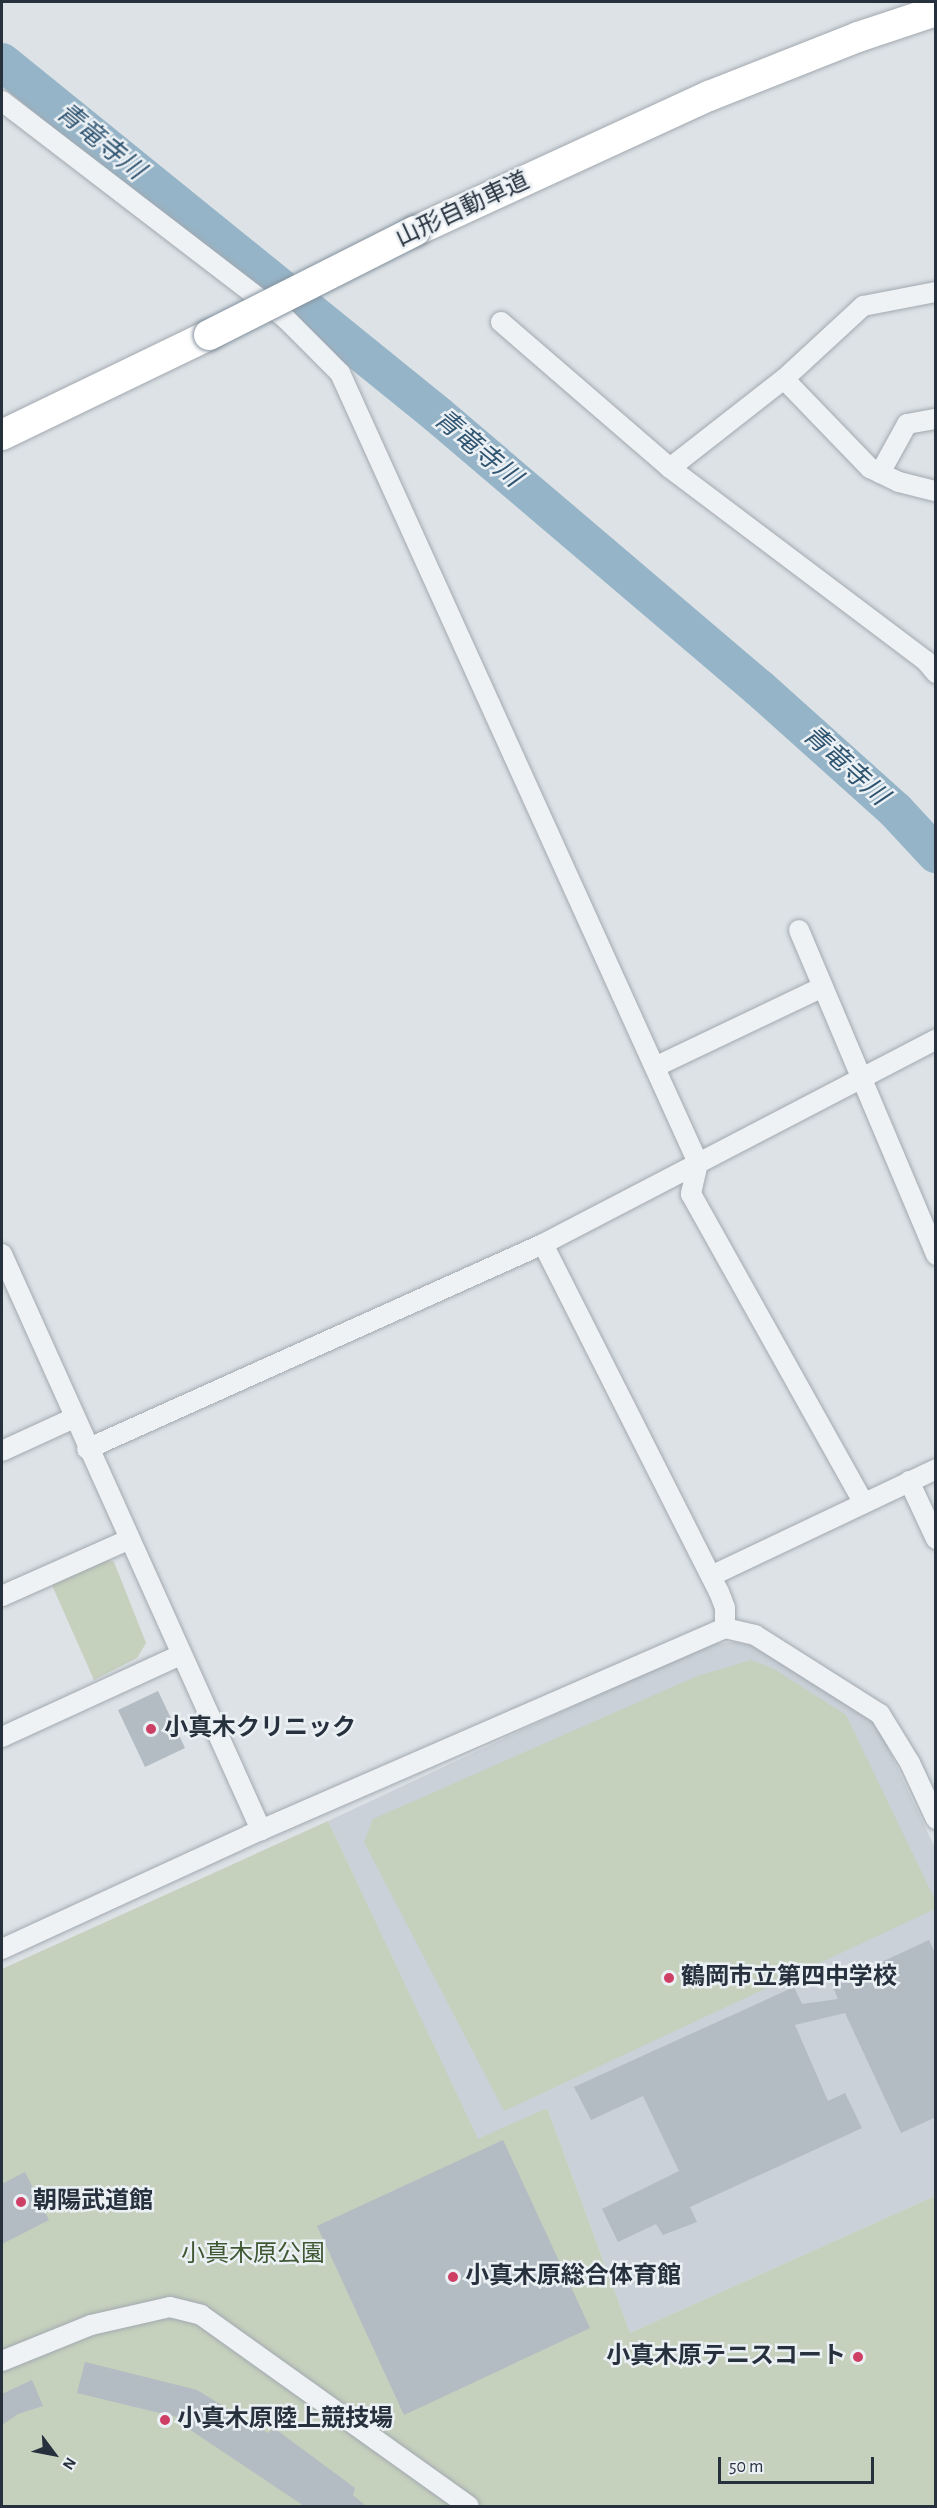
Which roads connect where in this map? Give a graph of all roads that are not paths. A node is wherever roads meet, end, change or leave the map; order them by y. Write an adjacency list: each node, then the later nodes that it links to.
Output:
1 (936, 10): 7 (highway, 山形自動車道, bridge)
2 (2, 101): 15 (street)
3 (936, 292): 5 (street)
4 (501, 322): 8 (street)
5 (784, 379): 8 (street); 9 (street)
6 (936, 419): 9 (street)
7 (2, 435)
8 (670, 468): 11 (street)
9 (880, 473): 10 (street)
10 (936, 491)
11 (936, 673)
12 (799, 930): 13 (street)
13 (823, 987): 15 (street); 16 (street)
14 (936, 1039): 16 (street)
15 (655, 1067): 17 (street)
16 (862, 1080): 17 (street); 18 (street)
17 (698, 1163): 19 (street); 27 (street)
18 (929, 1222): 21 (street)
19 (543, 1244): 23 (street); 30 (street)
20 (2, 1254): 22 (street)
21 (936, 1255)
22 (74, 1418): 23 (street); 24 (street)
23 (87, 1449): 29 (street)
24 (2, 1451)
25 (936, 1469): 26 (street)
26 (909, 1481): 27 (street); 28 (street)
27 (863, 1502): 30 (street)
28 (936, 1539)
29 (128, 1540): 31 (street); 33 (street)
30 (711, 1576): 32 (street)
31 (2, 1596)
32 (724, 1628): 35 (street); 37 (street)
33 (180, 1654): 34 (street); 37 (street)
34 (2, 1737)
35 (927, 1780): 36 (street)
36 (936, 1819)
37 (261, 1830): 38 (street)
38 (2, 1949)
39 (2, 2361): 40 (street)
40 (469, 2506)

